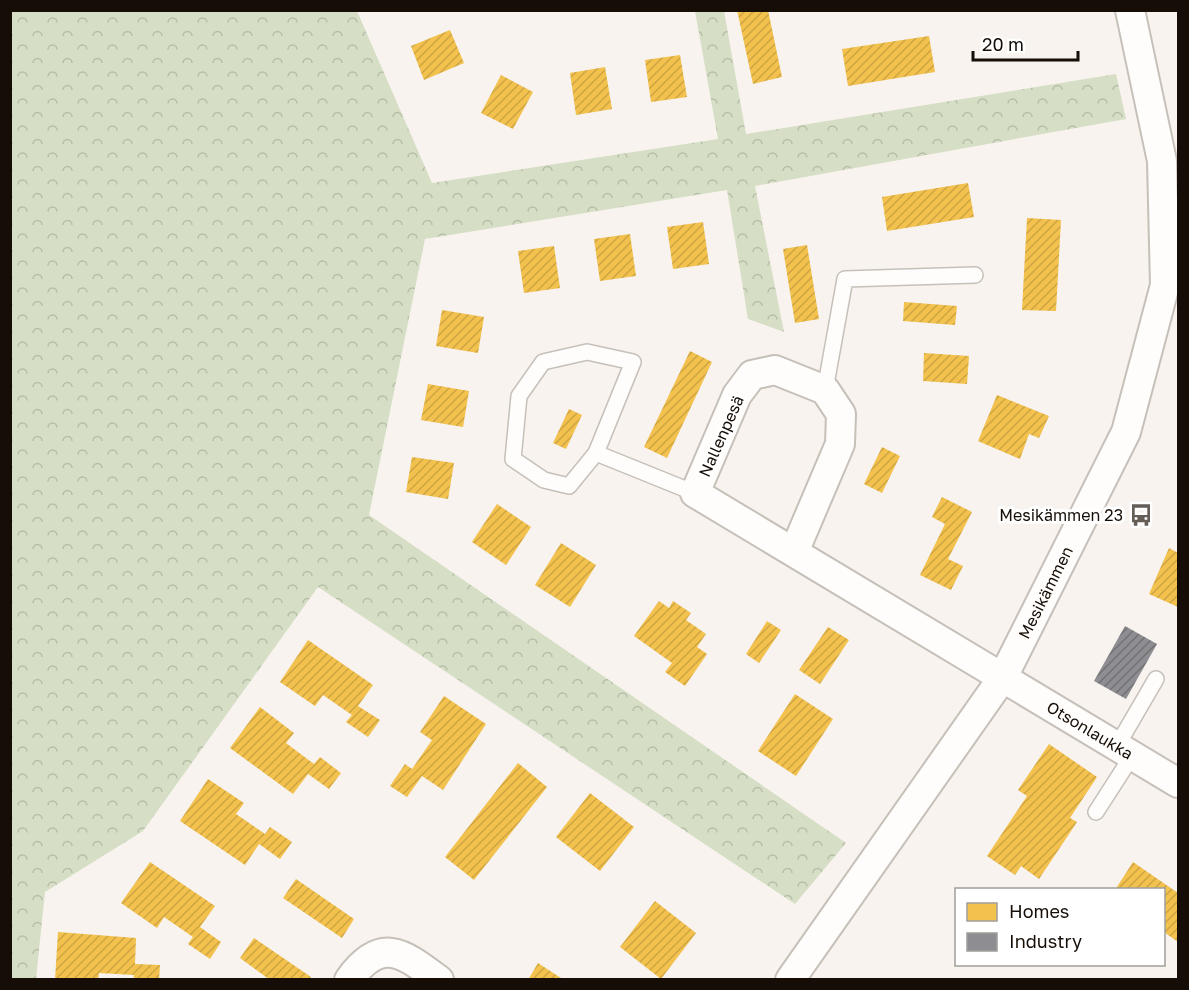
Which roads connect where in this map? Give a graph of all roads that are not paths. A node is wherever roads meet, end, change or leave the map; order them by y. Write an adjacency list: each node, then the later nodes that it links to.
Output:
1 (1130, 10): 3 (street, Mesikämmen)
2 (975, 274): 4 (lane)
3 (1172, 286): 8 (street, Mesikämmen)
4 (825, 390): 6 (street, Nallenpesä); 7 (street)
5 (596, 453): 5 (lane); 6 (lane)
6 (695, 493): 7 (street, Nallenpesä)
7 (794, 552): 8 (street, Nallenpesä)
8 (1003, 677): 10 (street, Otsonlaukka); 15 (street, Mesikämmen)
9 (1156, 679): 10 (lane)
10 (1124, 751): 11 (street, Otsonlaukka); 12 (lane)
11 (1179, 783)
12 (1096, 812)
13 (349, 980): 14 (street)
14 (440, 980)
15 (790, 980)

